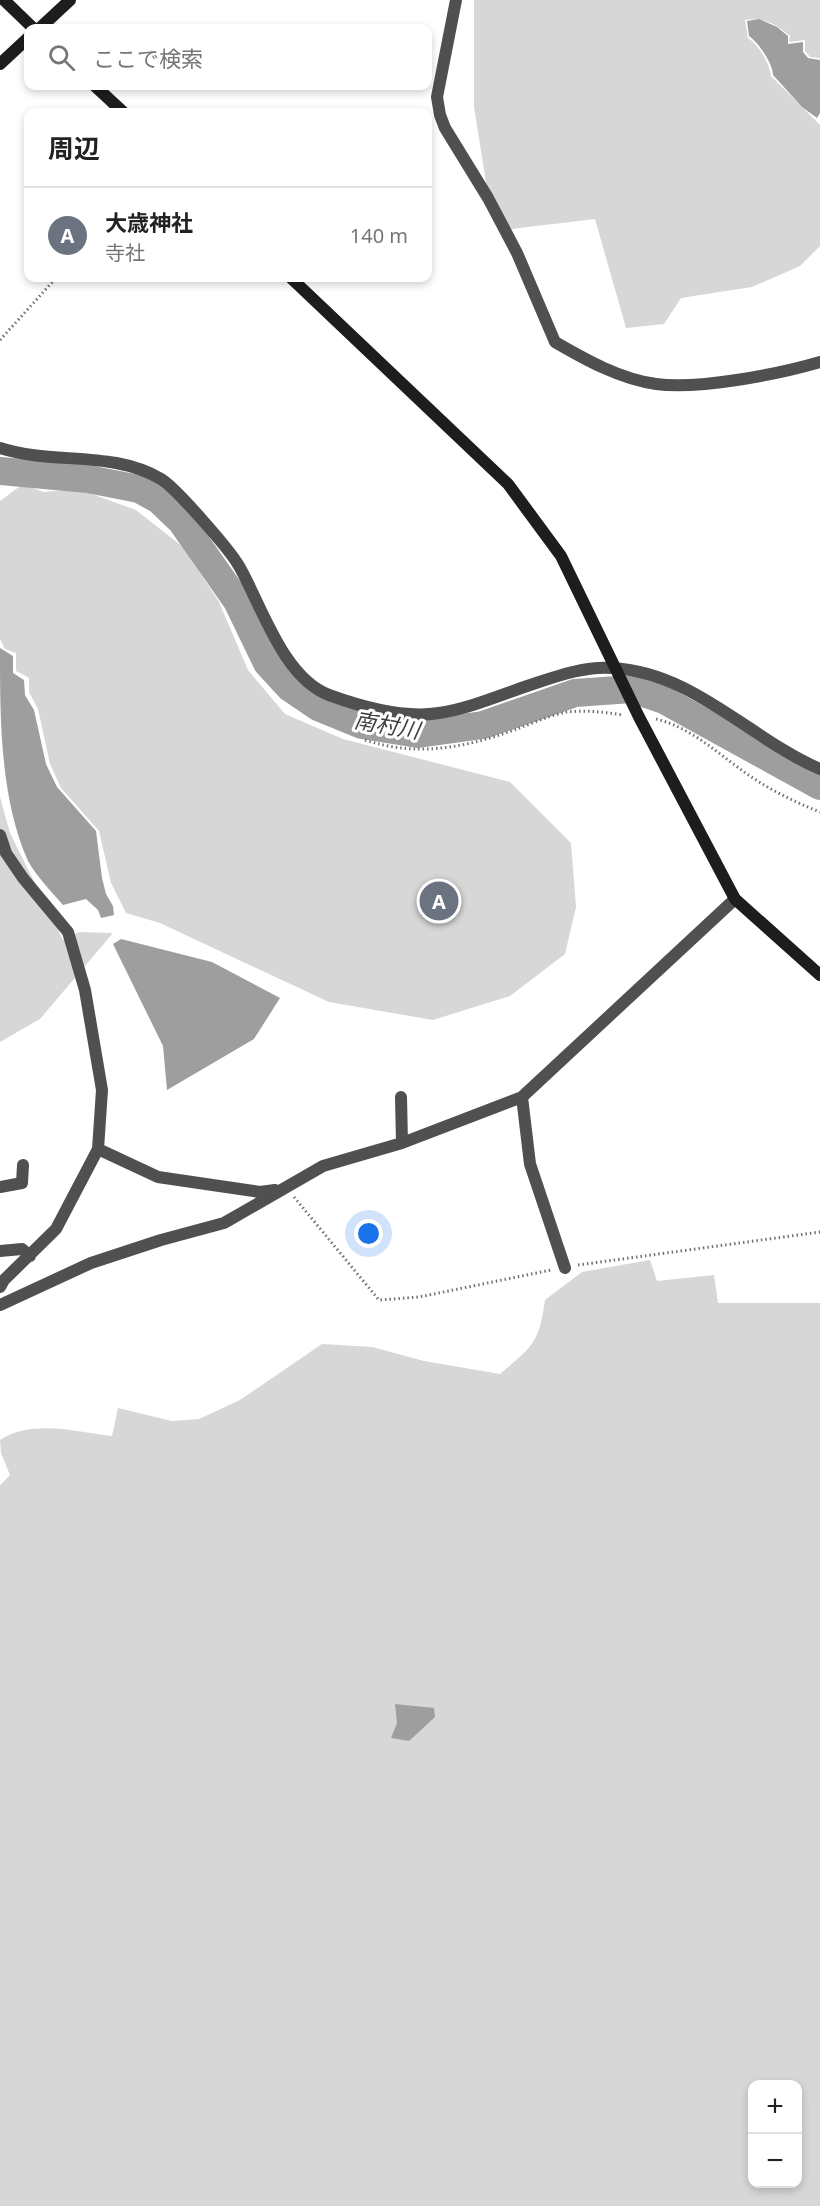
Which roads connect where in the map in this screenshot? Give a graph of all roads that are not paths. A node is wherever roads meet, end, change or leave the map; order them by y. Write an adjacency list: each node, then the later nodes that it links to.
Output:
1 (4, 0): 4 (street)
2 (70, 0): 5 (street)
3 (456, 0): 11 (street)
4 (29, 24)
5 (44, 24)
6 (24, 42): 7 (street)
7 (0, 64)
8 (99, 90): 9 (street)
9 (119, 108)
10 (295, 282): 13 (street)
11 (820, 362)
12 (0, 448): 13 (street)
13 (615, 668): 14 (street); 16 (street)
14 (820, 769)
15 (0, 835): 21 (street)
16 (735, 899): 17 (street); 19 (street)
17 (820, 975)
18 (401, 1097): 20 (street)
19 (522, 1097): 20 (street); 27 (street)
20 (402, 1143): 24 (street)
21 (98, 1149): 24 (street); 26 (street)
22 (24, 1164): 23 (street)
23 (0, 1187)
24 (287, 1189): 29 (street)
25 (0, 1251): 26 (street)
26 (30, 1256): 28 (street)
27 (565, 1268)
28 (0, 1287)
29 (0, 1305)

